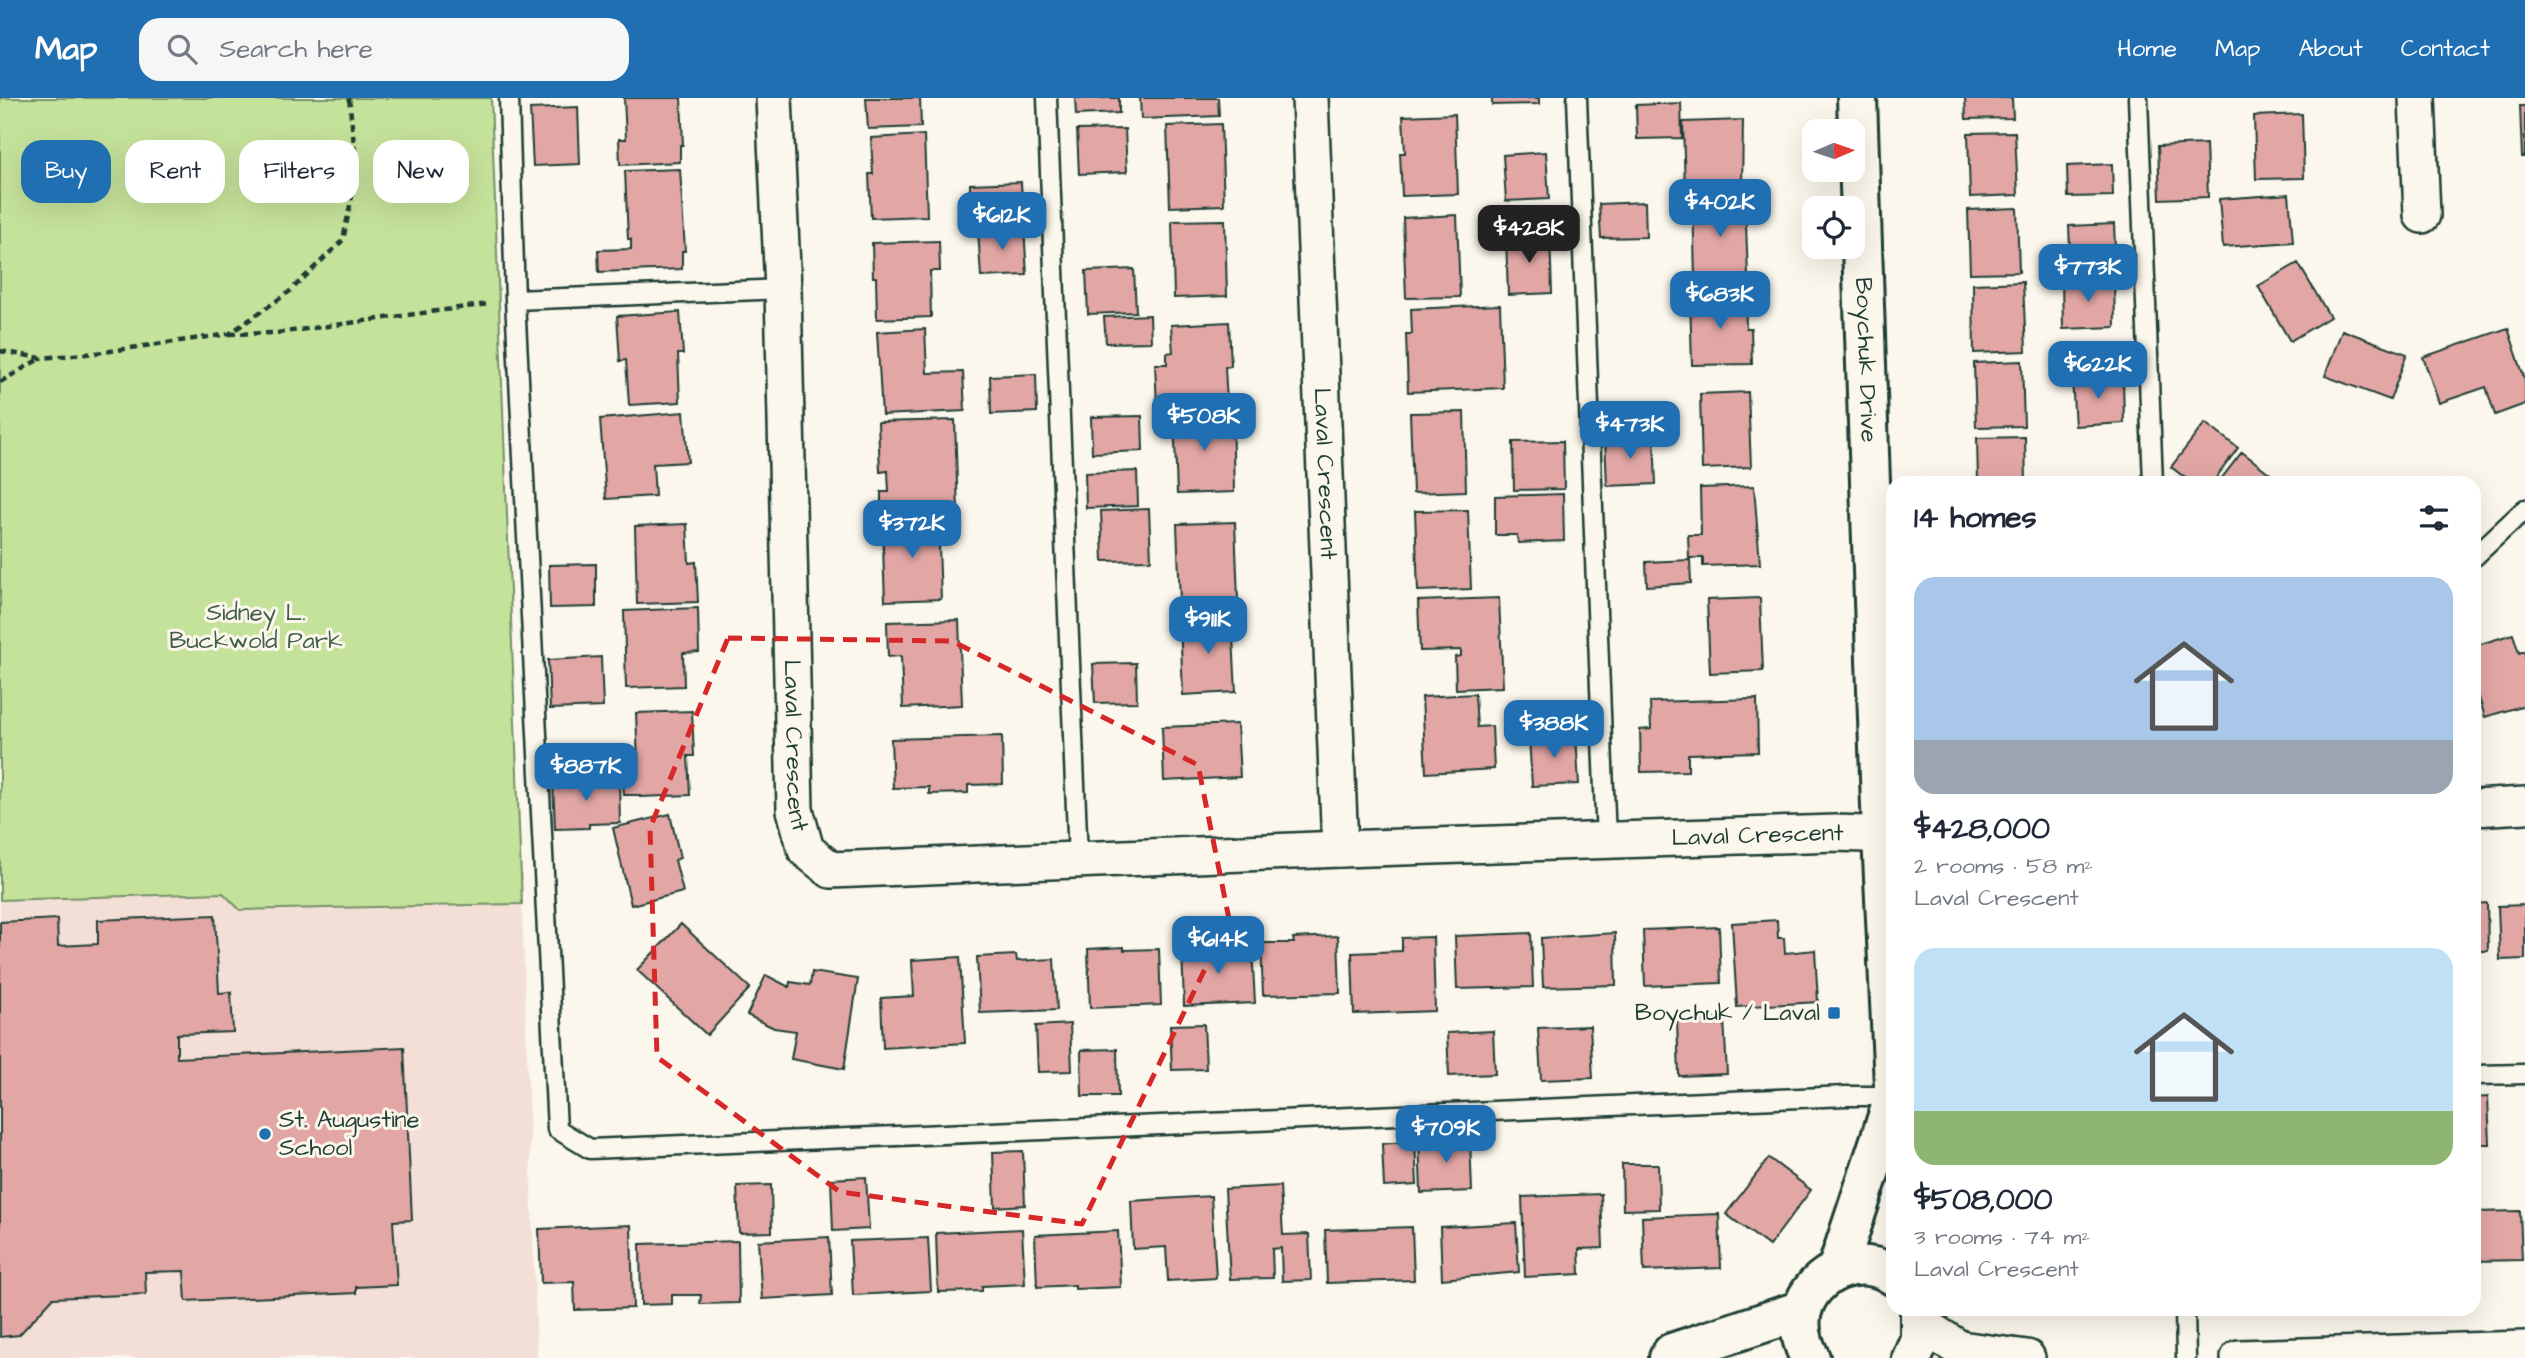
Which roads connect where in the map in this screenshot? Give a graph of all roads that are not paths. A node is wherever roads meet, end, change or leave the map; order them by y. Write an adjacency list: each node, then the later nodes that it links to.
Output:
1 (509, 98): 11 (lane)
2 (774, 98): 10 (street, Laval Crescent)
3 (1047, 98): 21 (lane)
4 (1310, 98): 20 (street, Laval Crescent)
5 (1577, 98): 19 (lane)
6 (1857, 98): 15 (street, Boychuk Drive)
7 (2138, 98): 12 (lane)
8 (2417, 98): 9 (street)
9 (2422, 215)
10 (783, 289): 11 (lane); 21 (street, Laval Crescent)
11 (515, 300): 24 (lane)
12 (2153, 476)
13 (2525, 509): 14 (lane)
14 (2481, 550)
15 (1886, 787)
16 (2525, 805): 17 (street)
17 (2481, 808)
18 (1886, 835): 19 (street, Laval Crescent)
19 (1606, 841): 20 (street, Laval Crescent)
20 (1340, 849): 21 (street, Laval Crescent)
21 (1079, 859)
22 (2525, 1074): 23 (lane)
23 (2481, 1075)
24 (1886, 1097)
25 (1886, 1121): 26 (street)
26 (1837, 1270): 27 (street); 28 (street)
27 (1886, 1272)
28 (1802, 1310): 32 (street); 33 (street)
29 (2185, 1316): 35 (lane)
30 (1919, 1322): 34 (street)
31 (2525, 1349): 36 (street)
32 (1670, 1358)
33 (1810, 1358)
34 (2027, 1358)
35 (2186, 1358)
36 (2239, 1358)

